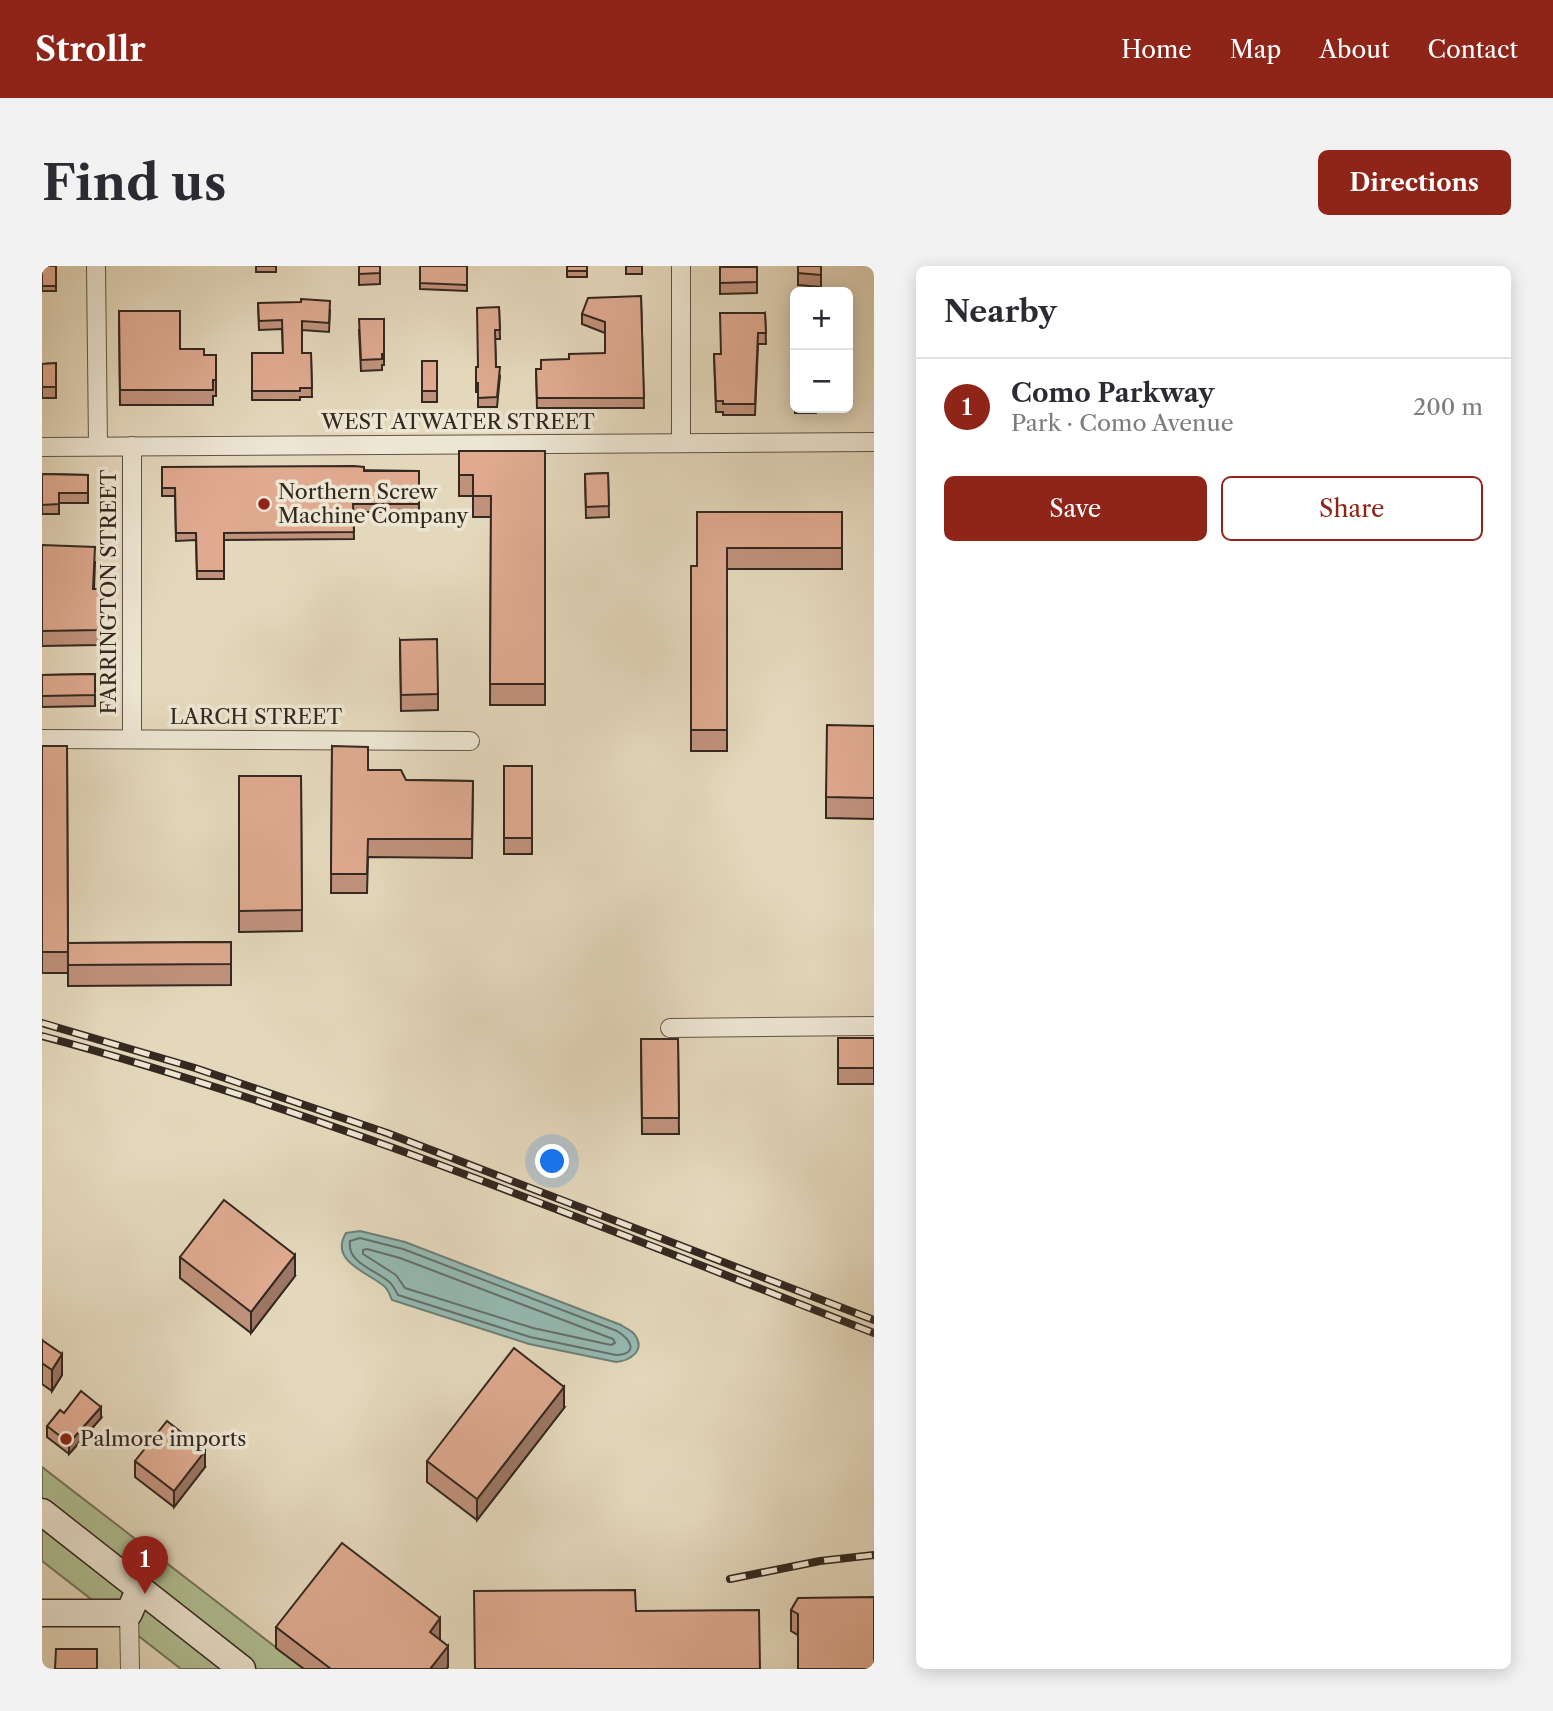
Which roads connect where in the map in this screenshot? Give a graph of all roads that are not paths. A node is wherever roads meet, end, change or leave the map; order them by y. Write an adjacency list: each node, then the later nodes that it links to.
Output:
1 (96, 266): 5 (street, FARRINGTON STREET)
2 (681, 266): 4 (street)
3 (874, 442): 4 (street, WEST ATWATER STREET)
4 (681, 443): 6 (street, WEST ATWATER STREET)
5 (98, 446): 6 (street, WEST ATWATER STREET); 7 (street, WEST ATWATER STREET)
6 (132, 446): 8 (street, FARRINGTON STREET)
7 (42, 447)
8 (132, 738): 9 (street, LARCH STREET); 10 (street, LARCH STREET)
9 (42, 739)
10 (470, 741)
11 (874, 1027): 12 (street)
12 (670, 1028)
13 (42, 1512): 14 (main road)
14 (140, 1588): 16 (main road); 18 (main road)
15 (42, 1613): 16 (main road)
16 (128, 1613): 17 (street)
17 (130, 1669)
18 (242, 1669)

